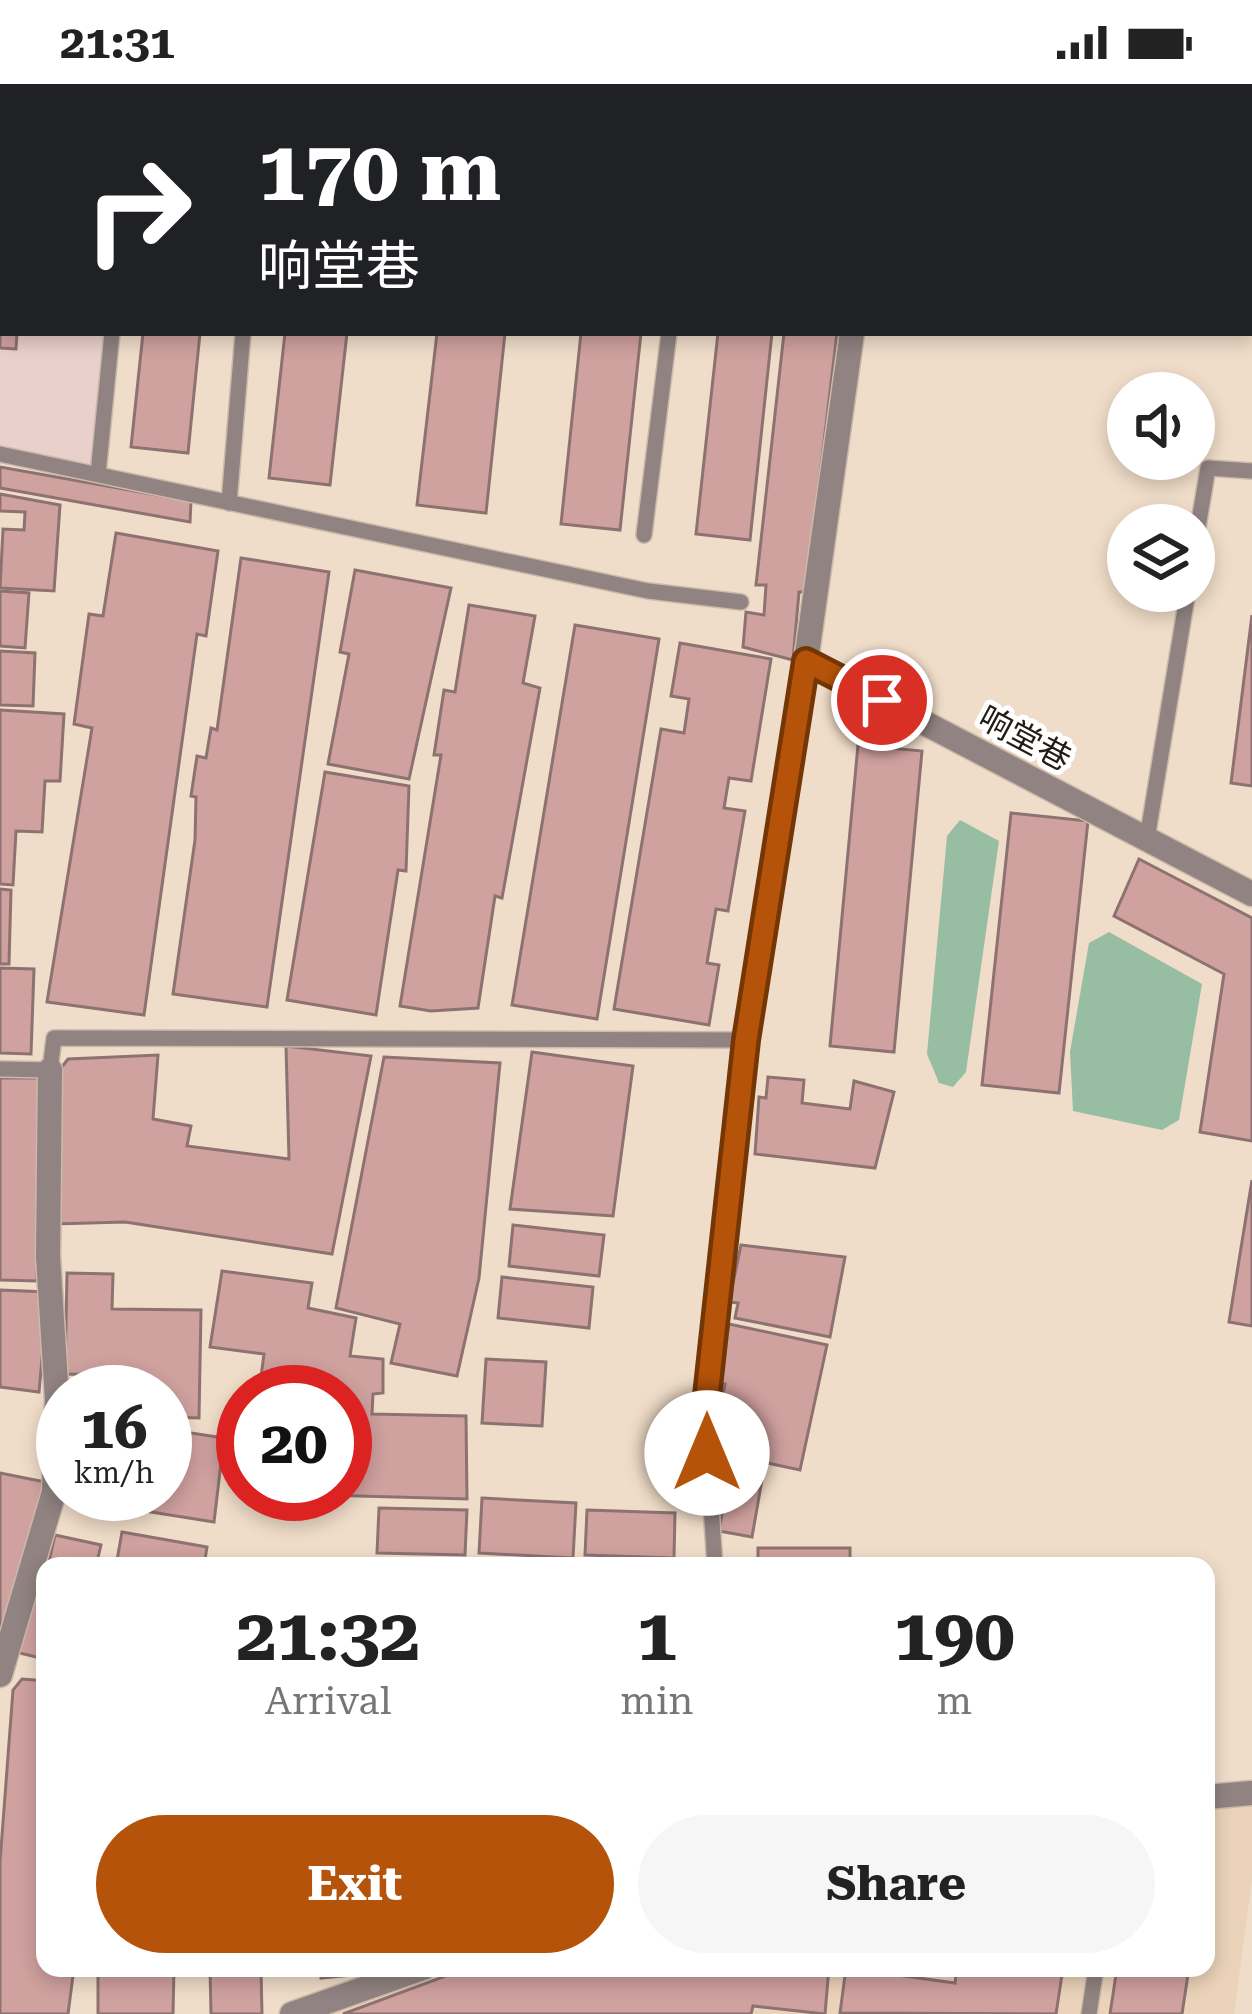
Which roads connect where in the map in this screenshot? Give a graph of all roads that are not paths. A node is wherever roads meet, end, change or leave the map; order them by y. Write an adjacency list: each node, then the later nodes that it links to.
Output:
1 (112, 336): 7 (lane)
2 (243, 336): 8 (lane)
3 (669, 336): 10 (lane)
4 (852, 336): 13 (street)
5 (0, 454): 7 (lane)
6 (1252, 471): 9 (lane)
7 (98, 474): 8 (lane)
8 (230, 502): 11 (lane)
9 (1202, 504)
10 (644, 535)
11 (741, 602)
12 (1184, 612): 14 (lane)
13 (806, 661): 14 (street, 响堂巷); 16 (lane)
14 (1147, 839): 15 (street, 响堂巷)
15 (1252, 894)
16 (746, 1040): 18 (lane); 19 (lane)
17 (0, 1069): 18 (lane)
18 (50, 1070): 20 (street)
19 (714, 1557)
20 (0, 1675)
21 (1252, 1793): 22 (street)
22 (1215, 1797)
23 (397, 1977): 25 (street)
24 (1095, 1977): 26 (lane)
25 (292, 2014)
26 (1089, 2014)

